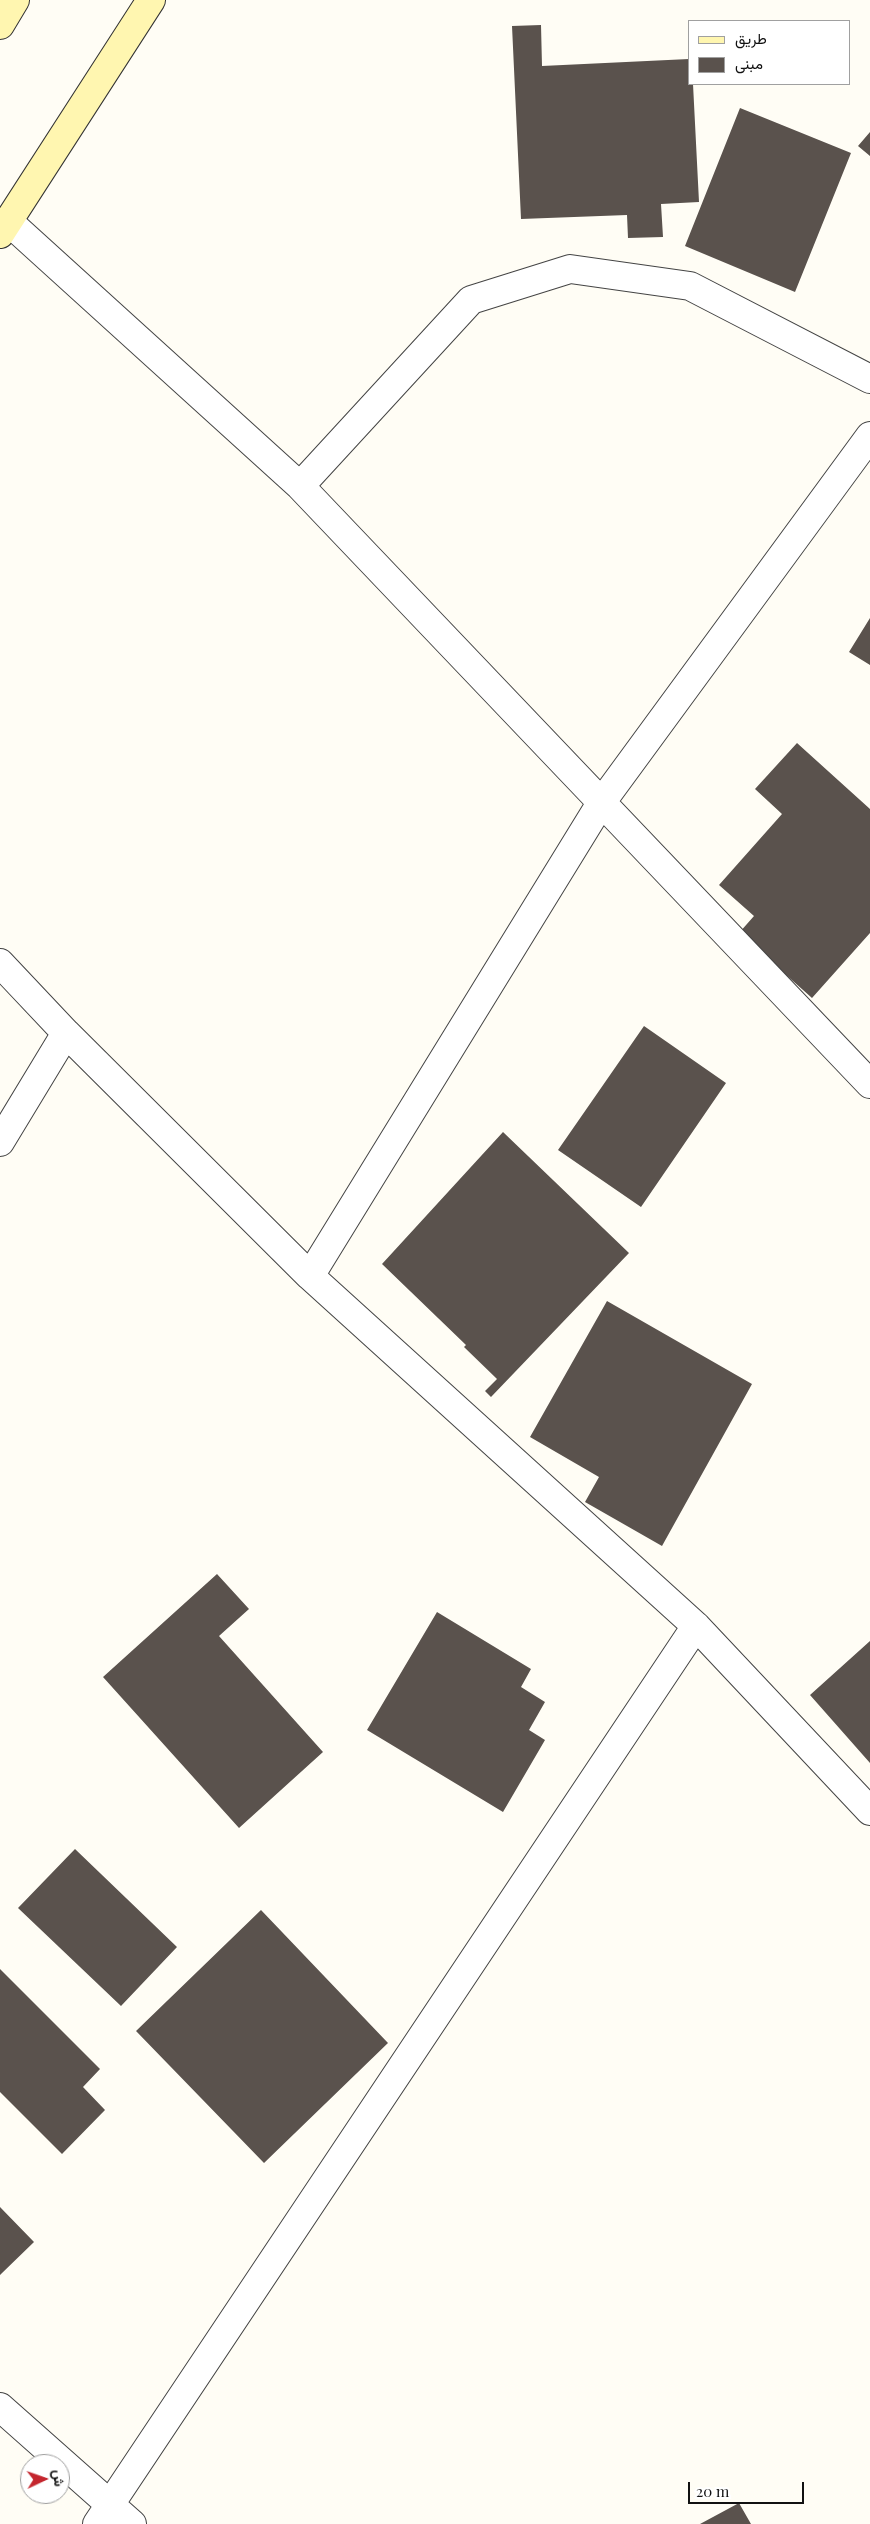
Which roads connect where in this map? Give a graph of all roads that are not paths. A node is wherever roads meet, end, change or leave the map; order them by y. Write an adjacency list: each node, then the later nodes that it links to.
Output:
1 (15, 0): 3 (main road)
2 (151, 0): 4 (main road)
3 (0, 25)
4 (4, 227): 7 (street)
5 (870, 380): 7 (street)
6 (870, 436): 8 (street)
7 (300, 486): 8 (street)
8 (602, 802): 11 (street); 13 (street)
9 (0, 963): 10 (street)
10 (66, 1033): 12 (street); 13 (street)
11 (870, 1084)
12 (0, 1142)
13 (310, 1276): 14 (street)
14 (696, 1626): 15 (street); 17 (street)
15 (870, 1811)
16 (0, 2407): 17 (street)
17 (103, 2514): 18 (street)
18 (132, 2524)

